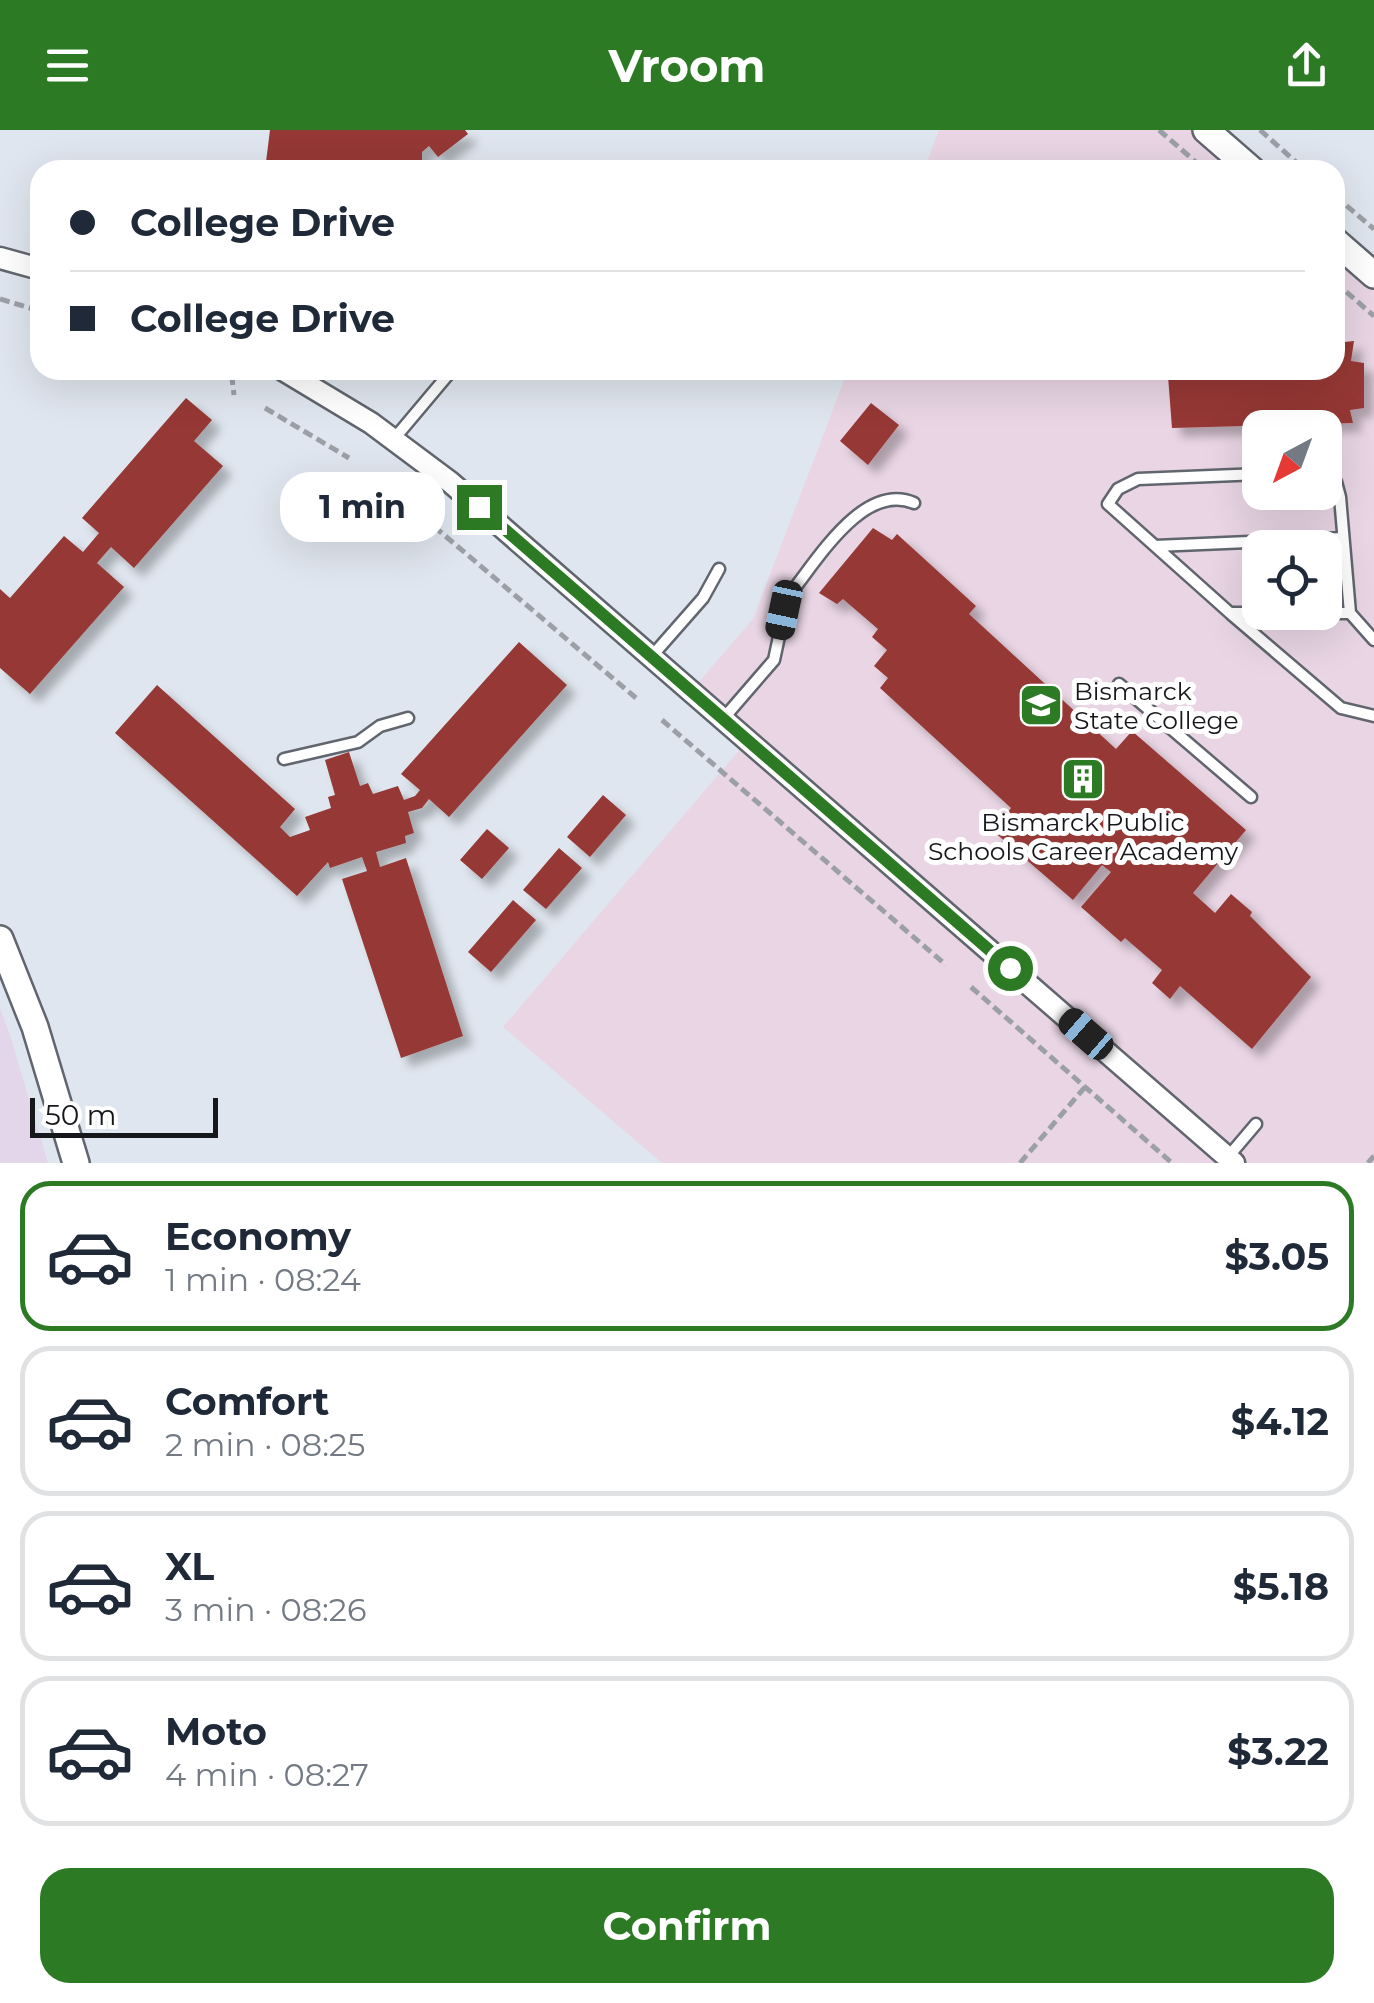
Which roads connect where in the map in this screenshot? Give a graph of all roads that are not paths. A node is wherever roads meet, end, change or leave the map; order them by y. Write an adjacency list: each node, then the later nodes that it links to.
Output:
1 (1206, 130): 2 (street)
2 (1240, 160)
3 (1345, 250): 6 (street)
4 (0, 258): 5 (street)
5 (30, 266)
6 (1374, 275)
7 (299, 380): 9 (street)
8 (444, 380): 9 (lane)
9 (394, 439): 19 (street)
10 (1242, 475): 14 (lane)
11 (914, 503): 23 (lane)
12 (1341, 510): 13 (lane)
13 (1343, 538): 14 (lane); 17 (lane)
14 (1156, 546): 16 (lane)
15 (718, 568): 19 (lane)
16 (1230, 613): 17 (lane); 21 (lane)
17 (1350, 613): 18 (lane)
18 (1374, 640)
19 (652, 656): 23 (street)
20 (1119, 684): 25 (lane)
21 (1374, 716)
22 (408, 718): 24 (lane)
23 (723, 719): 28 (street)
24 (284, 760)
25 (1250, 797)
26 (0, 939): 29 (street)
27 (1256, 1124): 28 (lane)
28 (1231, 1160)
29 (76, 1163)

